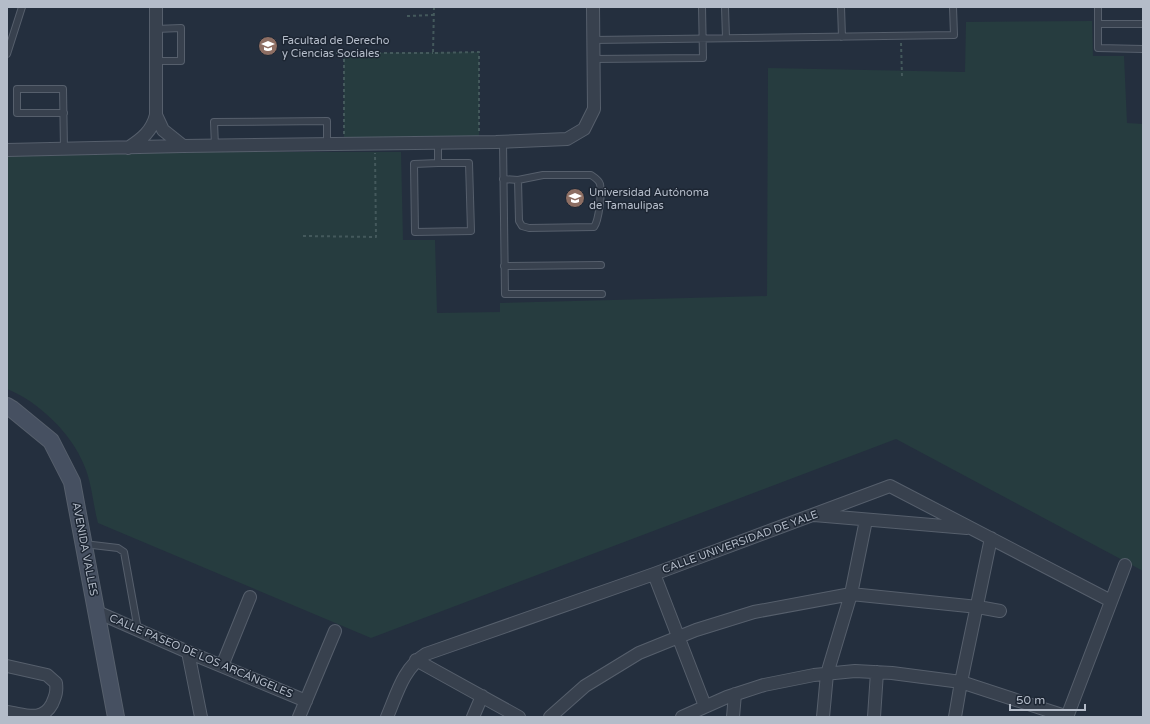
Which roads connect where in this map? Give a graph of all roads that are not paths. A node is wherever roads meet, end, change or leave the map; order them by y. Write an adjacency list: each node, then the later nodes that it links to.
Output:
1 (22, 7): 17 (lane)
2 (156, 7): 11 (street)
3 (592, 7): 15 (street)
4 (702, 7): 14 (lane)
5 (725, 7): 13 (lane)
6 (841, 7): 12 (lane)
7 (953, 7): 12 (lane)
8 (1098, 7): 9 (lane)
9 (1098, 24): 10 (lane); 16 (lane)
10 (1143, 24)
11 (156, 29): 19 (street); 19 (lane)
12 (842, 37): 13 (lane)
13 (726, 38): 14 (lane)
14 (703, 39): 15 (lane); 18 (lane)
15 (593, 40): 18 (street)
16 (1143, 49)
17 (7, 54)
18 (593, 59): 22 (street)
19 (156, 61): 21 (street)
20 (64, 113): 20 (lane); 28 (lane)
21 (156, 115): 25 (street); 27 (street)
22 (502, 142): 23 (street); 31 (lane)
23 (438, 143): 24 (street); 30 (lane)
24 (327, 145): 26 (street); 26 (lane)
25 (183, 146): 26 (street); 27 (street)
26 (215, 146)
27 (128, 148): 28 (street)
28 (64, 149): 29 (street)
29 (7, 150)
30 (438, 163): 30 (lane)
31 (503, 180): 32 (lane); 34 (lane)
32 (518, 180): 32 (lane)
33 (601, 265): 34 (lane)
34 (504, 266): 35 (lane)
35 (602, 294)
36 (7, 406): 41 (main road, AVENIDA VALLES)
37 (813, 514): 38 (street); 39 (street, CALLE UNIVERSIDAD DE YALE); 43 (street, CALLE UNIVERSIDAD DE YALE)
38 (866, 520): 39 (street); 44 (street)
39 (973, 529): 40 (street, CALLE UNIVERSIDAD DE YALE)
40 (991, 538): 46 (street, CALLE UNIVERSIDAD DE YALE); 47 (street)
41 (84, 544): 48 (main road, AVENIDA VALLES); 50 (lane)
42 (1125, 565): 46 (street)
43 (654, 574): 52 (street); 54 (street, CALLE UNIVERSIDAD DE YALE)
44 (851, 594): 47 (street); 52 (street); 58 (street)
45 (250, 597): 56 (street)
46 (1111, 601): 77 (street)
47 (978, 607): 49 (street); 59 (street)
48 (97, 612): 50 (street, CALLE PASEO DE LOS ARCÁNGELES); 65 (main road, AVENIDA VALLES)
49 (1000, 612)
50 (138, 630): 53 (street, CALLE PASEO DE LOS ARCÁNGELES)
51 (335, 631): 62 (street)
52 (678, 637): 63 (street); 71 (street)
53 (188, 652): 56 (street, CALLE PASEO DE LOS ARCÁNGELES); 66 (street)
54 (416, 660): 61 (street); 68 (street, CALLE UNIVERSIDAD DE YALE)
55 (7, 666): 64 (street)
56 (222, 666): 62 (street, CALLE PASEO DE LOS ARCÁNGELES)
57 (877, 672): 58 (street); 59 (street); 75 (street)
58 (827, 674): 60 (street); 74 (street)
59 (961, 682): 76 (street); 77 (street)
60 (735, 694): 63 (street); 73 (street)
61 (482, 696): 69 (street); 70 (street)
62 (306, 700): 67 (street)
63 (705, 706): 72 (street)
64 (7, 712)
65 (116, 717)
66 (200, 717)
67 (299, 717)
68 (386, 717)
69 (473, 717)
70 (519, 717)
71 (550, 717)
72 (682, 717)
73 (733, 717)
74 (823, 717)
75 (874, 717)
76 (955, 717)
77 (1067, 717)

